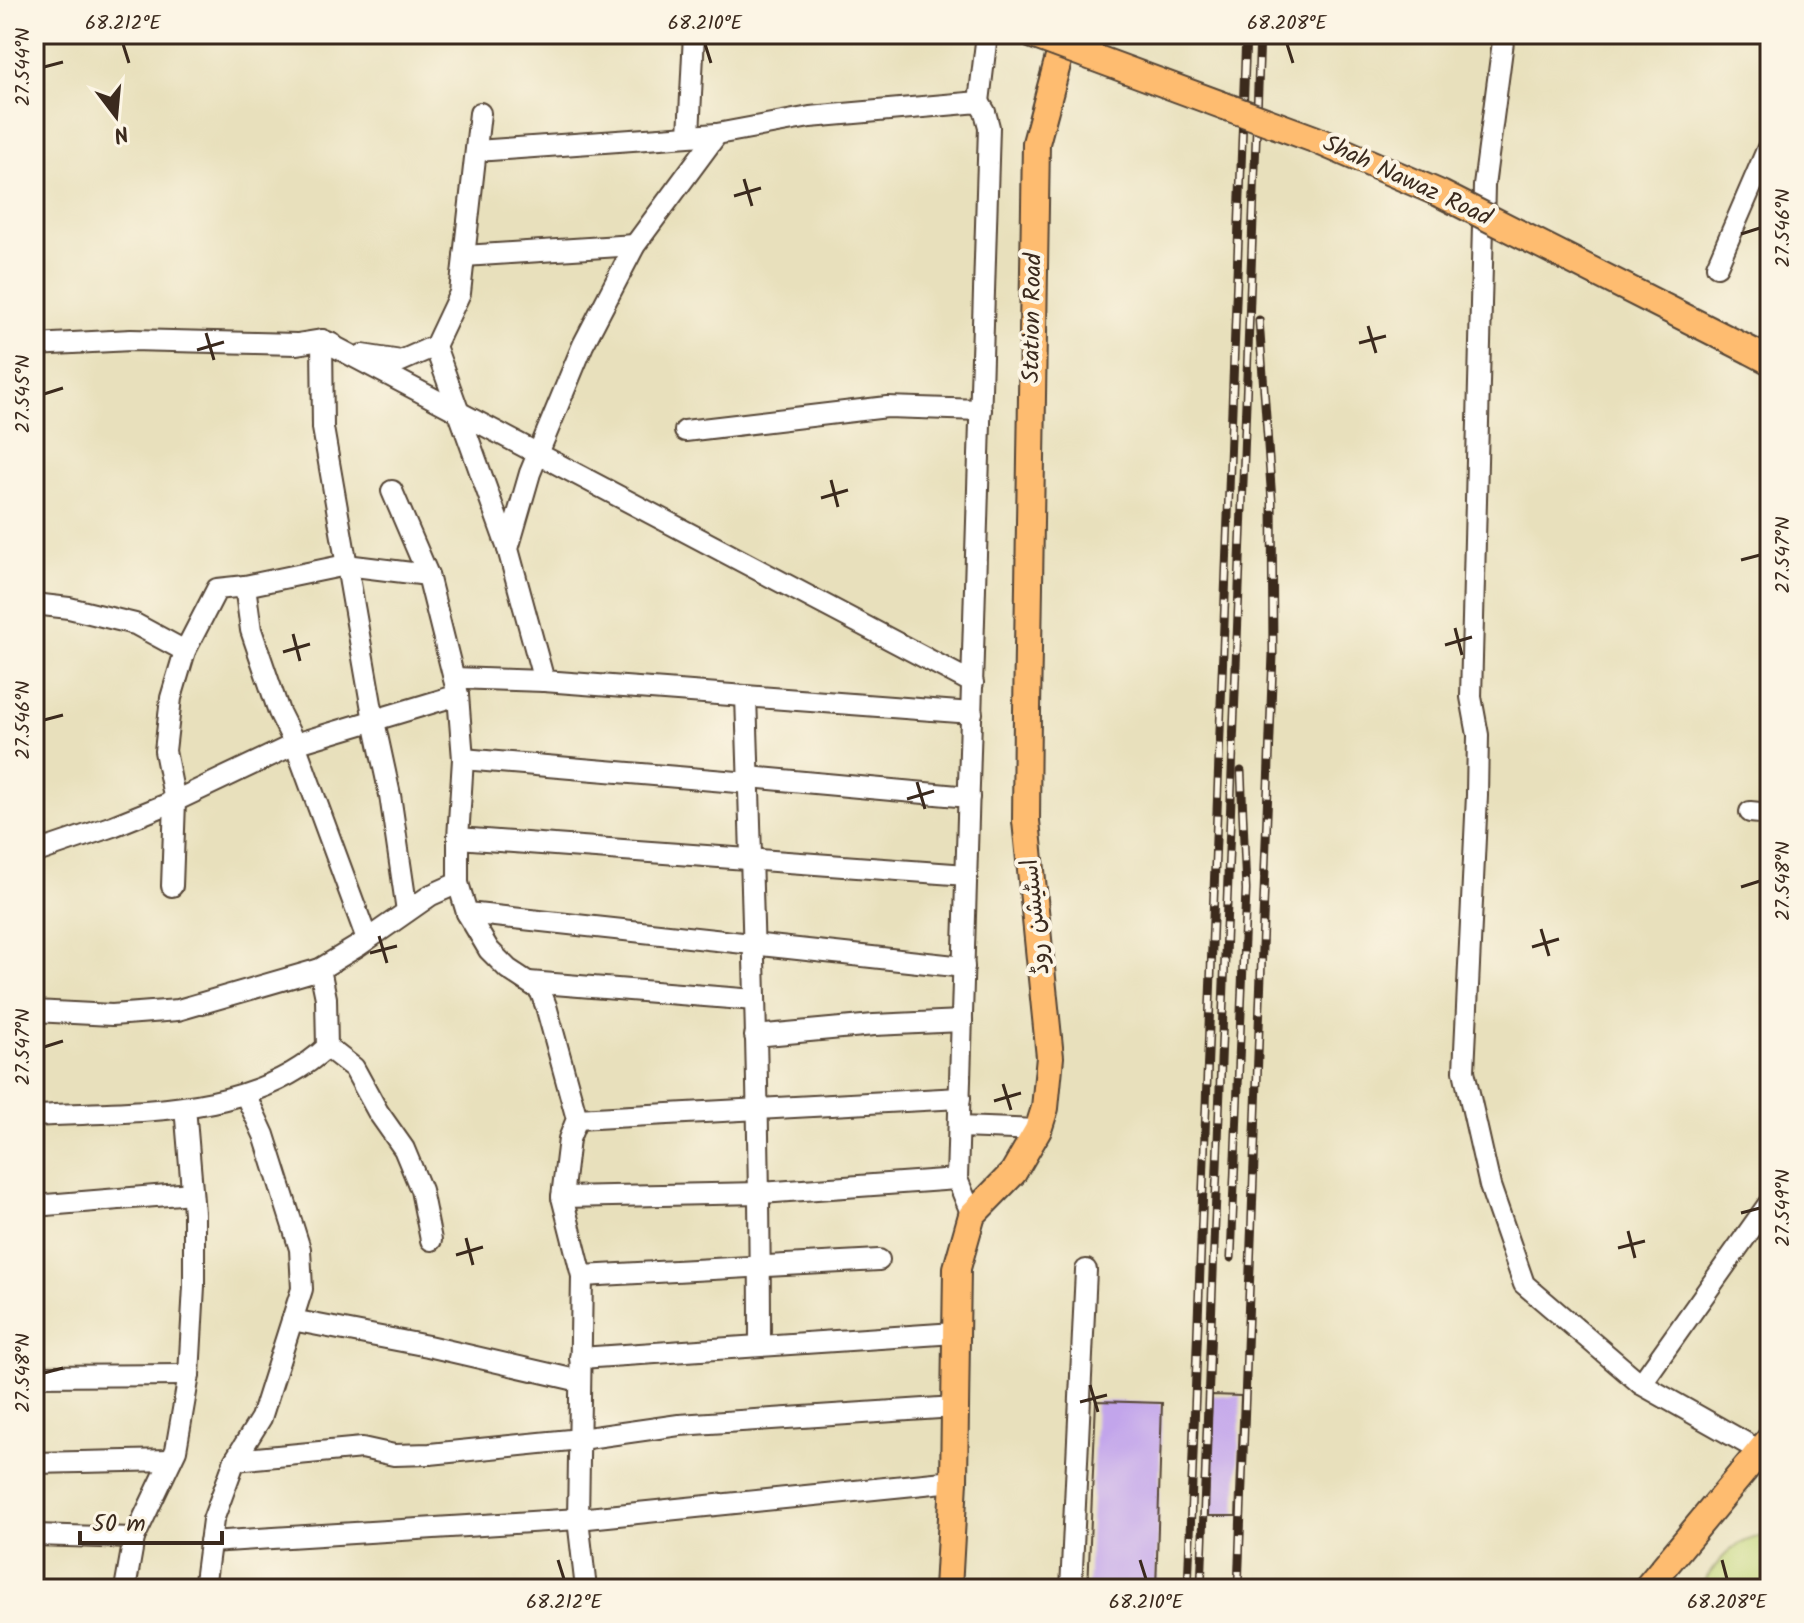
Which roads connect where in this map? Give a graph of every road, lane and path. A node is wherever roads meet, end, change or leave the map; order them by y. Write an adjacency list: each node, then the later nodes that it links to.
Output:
1 (694, 34): 9 (street)
2 (987, 34): 6 (street)
3 (1030, 34): 5 (main road, Shah Nawaz Road, bridge)
4 (1504, 34): 87 (street)
5 (1062, 46): 18 (main road, Shah Nawaz Road, bridge); 28 (main road, Station Road)
6 (979, 102): 8 (street); 19 (street)
7 (480, 113): 11 (street)
8 (717, 134): 9 (street); 12 (street)
9 (689, 135): 11 (street)
10 (1770, 143): 14 (street)
11 (476, 151): 13 (street)
12 (635, 245): 13 (street); 22 (street)
13 (464, 256): 17 (street)
14 (1717, 266)
15 (322, 340): 16 (street); 17 (street); 20 (street); 25 (street)
16 (34, 345)
17 (435, 346): 20 (street)
18 (1761, 356)
19 (981, 410): 21 (street); 32 (street)
20 (459, 412): 22 (street); 24 (street)
21 (685, 431)
22 (538, 454): 24 (street); 32 (street)
23 (392, 491): 26 (street)
24 (508, 549): 31 (street)
25 (346, 565): 26 (street); 27 (street); 36 (street)
26 (428, 575): 33 (street)
27 (245, 586): 30 (street); 37 (street)
28 (1029, 594): 67 (main road, اسٹیشن روڈ)
29 (34, 604): 30 (street)
30 (185, 651): 41 (street)
31 (544, 681): 33 (street); 34 (street)
32 (973, 683): 35 (street)
33 (456, 686): 36 (street); 38 (street)
34 (746, 696): 35 (street); 39 (street)
35 (972, 713): 40 (street)
36 (374, 721): 37 (street); 48 (street)
37 (295, 744): 41 (street); 50 (street)
38 (463, 759): 39 (street); 42 (street)
39 (749, 780): 40 (street); 44 (street)
40 (969, 797): 45 (street)
41 (175, 801): 43 (street); 47 (street)
42 (458, 838): 44 (street); 46 (street)
43 (34, 853)
44 (751, 858): 45 (street); 51 (street)
45 (967, 875): 52 (street)
46 (458, 883): 48 (street); 49 (street)
47 (172, 886)
48 (407, 911): 50 (street)
49 (467, 913): 51 (street); 54 (street)
50 (367, 939): 53 (street)
51 (754, 945): 52 (street); 55 (street)
52 (964, 967): 57 (street)
53 (320, 969): 56 (street); 59 (street)
54 (529, 982): 55 (street); 65 (street)
55 (755, 1000): 58 (street)
56 (34, 1011)
57 (962, 1021): 58 (street); 61 (street)
58 (755, 1036): 63 (street)
59 (327, 1047): 60 (street); 75 (street)
60 (246, 1096): 62 (street); 80 (street)
61 (960, 1098): 63 (street); 66 (street)
62 (185, 1107): 64 (street); 69 (street)
63 (756, 1111): 65 (street); 70 (street)
64 (34, 1116)
65 (577, 1119): 71 (street)
66 (959, 1127): 67 (street); 68 (street)
67 (1038, 1130): 74 (main road, اسٹیشن روڈ)
68 (957, 1179): 70 (street); 74 (street)
69 (192, 1193): 73 (street); 84 (street)
70 (761, 1193): 71 (street); 77 (street)
71 (562, 1197): 79 (street)
72 (1770, 1202): 87 (street)
73 (34, 1206)
74 (972, 1215): 81 (main road, اسٹیشن روڈ); 103 (main road)
75 (431, 1240)
76 (879, 1260): 77 (street)
77 (760, 1267): 79 (street); 82 (street)
78 (1086, 1270): 104 (street)
79 (582, 1276): 83 (street)
80 (292, 1320): 86 (street); 92 (street)
81 (955, 1333): 82 (street); 88 (main road, اسٹیشن روڈ)
82 (760, 1346): 83 (street)
83 (580, 1358): 86 (street)
84 (189, 1375): 85 (street); 91 (street)
85 (34, 1376)
86 (580, 1381): 89 (street)
87 (1641, 1384): 90 (street)
88 (955, 1407): 89 (street); 94 (main road, اسٹیشن روڈ)
89 (580, 1439): 92 (street); 95 (street)
90 (1765, 1445): 105 (main road)
91 (171, 1460): 93 (street); 97 (street)
92 (235, 1460): 98 (street)
93 (34, 1463)
94 (954, 1481): 95 (street); 102 (main road, اسٹیشن روڈ)
95 (578, 1519): 98 (street); 101 (street)
96 (34, 1535): 97 (street)
97 (134, 1538): 99 (street)
98 (210, 1542): 100 (street)
99 (125, 1589)
100 (204, 1589)
101 (586, 1589)
102 (948, 1589)
103 (963, 1589)
104 (1071, 1589)
105 (1646, 1589)

